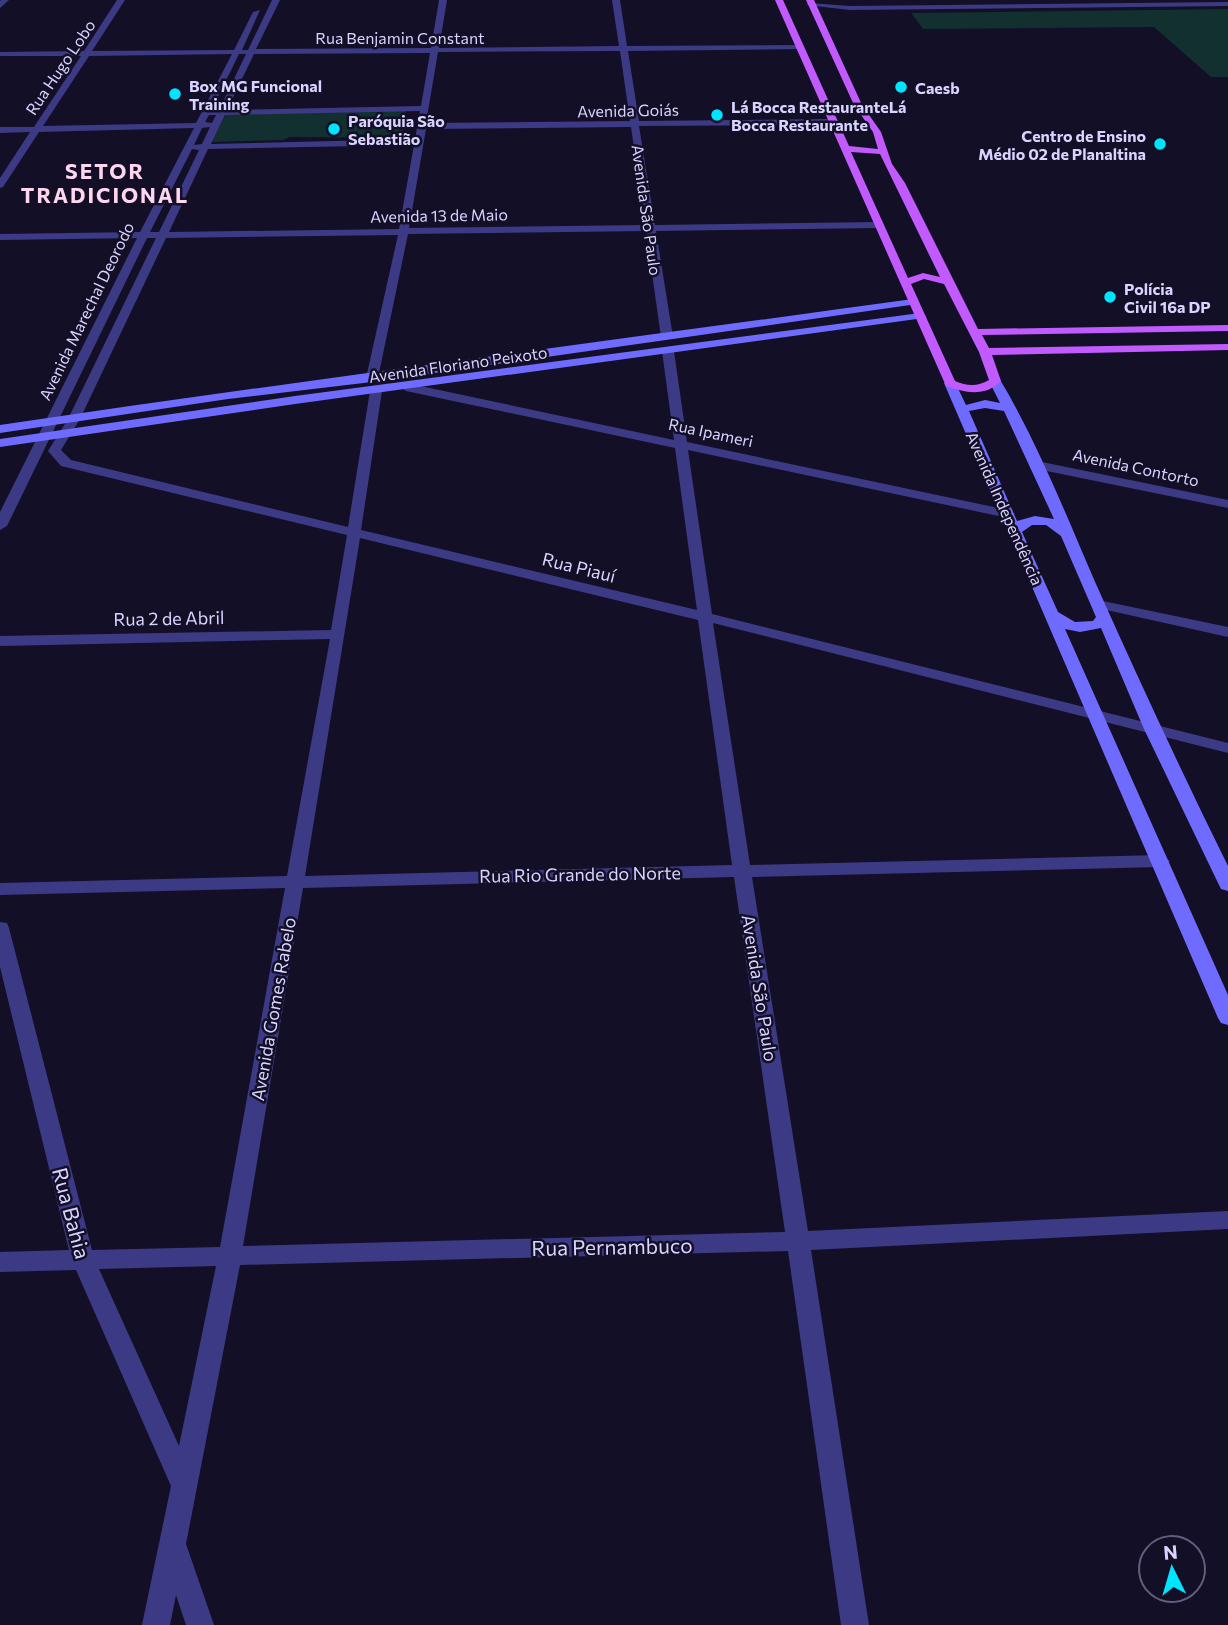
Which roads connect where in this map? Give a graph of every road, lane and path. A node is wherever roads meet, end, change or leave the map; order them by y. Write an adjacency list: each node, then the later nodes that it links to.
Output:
1 (5, 0): 10 (street)
2 (121, 0): 17 (street, Rua Hugo Lobo)
3 (264, 0): 14 (street, Avenida Marechal Deorodo)
4 (276, 0): 15 (street, Avenida Marechal Deorodo)
5 (443, 0): 13 (street, Avenida Gomes Rabelo)
6 (616, 0): 12 (street, Avenida São Paulo)
7 (779, 0): 11 (main road, Avenida Independência)
8 (810, 2): 9 (street); 32 (main road)
9 (1228, 4)
10 (0, 6)
11 (800, 47): 12 (street, Rua Benjamin Constant); 21 (main road, Avenida Independência)
12 (624, 49): 13 (street, Rua Benjamin Constant); 22 (street, Avenida São Paulo)
13 (435, 51): 15 (street, Rua Benjamin Constant); 18 (street, Avenida Gomes Rabelo)
14 (237, 52): 15 (street, Rua Benjamin Constant); 17 (street, Rua Benjamin Constant); 20 (street, Avenida Marechal Deorodo)
15 (251, 52): 19 (street, Avenida Marechal Deorodo)
16 (0, 54): 17 (street, Rua Benjamin Constant)
17 (86, 54): 27 (street, Rua Hugo Lobo)
18 (425, 108): 19 (street); 24 (street, Avenida Gomes Rabelo)
19 (222, 112): 20 (street); 23 (street, Avenida Marechal Deorodo)
20 (206, 113): 25 (street, Avenida Marechal Deorodo)
21 (833, 122): 22 (street, Avenida Goiás); 31 (main road, Avenida Independência)
22 (634, 124): 24 (street, Avenida Goiás); 37 (street, Avenida São Paulo)
23 (216, 125): 25 (street); 30 (street, Avenida Marechal Deorodo)
24 (422, 126): 28 (street, Avenida Gomes Rabelo)
25 (198, 129): 27 (street); 29 (street, Avenida Marechal Deorodo)
26 (0, 132): 27 (street)
27 (34, 132): 35 (street, Rua Hugo Lobo)
28 (420, 142): 30 (street); 38 (street, Avenida Gomes Rabelo)
29 (188, 147): 30 (street); 39 (street, Avenida Marechal Deorodo)
30 (205, 147): 40 (street, Avenida Marechal Deorodo)
31 (847, 149): 32 (main road); 34 (main road, Avenida Independência)
32 (882, 152): 33 (main road)
33 (887, 164): 34 (main road); 45 (main road)
34 (853, 165): 36 (main road, Avenida Independência)
35 (0, 185)
36 (879, 225): 37 (street, Avenida 13 de Maio); 42 (main road, Avenida Independência)
37 (649, 228): 38 (street, Avenida 13 de Maio); 54 (street, Avenida São Paulo)
38 (404, 231): 40 (street, Avenida 13 de Maio); 65 (street, Avenida Gomes Rabelo)
39 (144, 234): 40 (street, Avenida 13 de Maio); 41 (street, Avenida 13 de Maio); 74 (street, Avenida Marechal Deorodo)
40 (162, 234): 73 (street, Avenida Marechal Deorodo)
41 (0, 237)
42 (895, 261): 43 (main road); 44 (main road, Avenida Independência)
43 (907, 264)
44 (906, 282): 45 (main road); 46 (main road, Avenida Independência)
45 (947, 282): 51 (main road)
46 (913, 302): 47 (main road, Avenida Independência); 48 (street, Avenida Floriano Peixoto)
47 (919, 316): 53 (street, Avenida Floriano Peixoto); 64 (main road, Avenida Independência)
48 (787, 320): 53 (street); 54 (street, Avenida Floriano Peixoto)
49 (1195, 328): 50 (main road); 52 (main road); 56 (main road)
50 (1228, 328)
51 (975, 331): 52 (main road); 59 (main road)
52 (1042, 331): 57 (main road)
53 (797, 334): 54 (street, Avenida Floriano Peixoto)
54 (667, 344): 58 (street, Avenida Floriano Peixoto); 61 (street, Avenida Floriano Peixoto); 79 (street, Avenida São Paulo)
55 (1228, 347): 56 (main road)
56 (1206, 348): 57 (main road)
57 (1052, 350): 59 (main road)
58 (561, 352): 60 (street, Avenida Floriano Peixoto); 61 (street)
59 (985, 352): 63 (main road)
60 (513, 358): 62 (street); 65 (street, Avenida Floriano Peixoto)
61 (572, 364): 62 (street, Avenida Floriano Peixoto)
62 (522, 371): 67 (street, Avenida Floriano Peixoto)
63 (995, 381): 64 (main road); 71 (street)
64 (950, 383): 72 (street, Avenida Independência)
65 (374, 384): 66 (street, Avenida Floriano Peixoto); 67 (street, Avenida Floriano Peixoto); 69 (street, Avenida Floriano Peixoto); 85 (street, Avenida Gomes Rabelo)
66 (296, 386): 68 (street, Avenida Floriano Peixoto); 69 (street)
67 (406, 387): 79 (street, Rua Ipameri)
68 (228, 395): 70 (street); 73 (street, Avenida Floriano Peixoto)
69 (295, 400): 70 (street, Avenida Floriano Peixoto)
70 (233, 408): 76 (street, Avenida Floriano Peixoto)
71 (1010, 408): 72 (street); 81 (street)
72 (962, 409): 83 (street, Avenida Independência)
73 (74, 419): 74 (street, Avenida Floriano Peixoto); 76 (street, Avenida Marechal Deorodo)
74 (50, 423): 75 (street, Avenida Floriano Peixoto); 77 (street, Avenida Marechal Deorodo)
75 (0, 429)
76 (65, 434): 77 (street, Avenida Floriano Peixoto); 80 (street, Avenida Marechal Deorodo)
77 (43, 437): 78 (street, Avenida Floriano Peixoto); 84 (street, Avenida Marechal Deorodo)
78 (0, 443)
79 (681, 444): 83 (street, Rua Ipameri); 90 (street, Avenida São Paulo)
80 (54, 451): 85 (street, Rua Piauí)
81 (1037, 465): 82 (street, Avenida Contorto); 87 (street)
82 (1228, 504)
83 (1007, 514): 86 (street, Avenida Independência)
84 (0, 526)
85 (354, 533): 90 (street, Rua Piauí); 92 (street, Avenida Gomes Rabelo)
86 (1016, 533): 87 (street); 89 (street, Avenida Independência)
87 (1067, 534): 88 (street)
88 (1101, 610): 89 (street); 91 (street); 95 (street)
89 (1052, 615): 94 (street, Avenida Independência)
90 (706, 617): 94 (street, Rua Piauí); 98 (street, Avenida São Paulo)
91 (1228, 632)
92 (338, 634): 93 (street, Rua 2 de Abril); 99 (street, Avenida Gomes Rabelo)
93 (0, 641)
94 (1097, 718): 95 (street, Rua Piauí); 97 (street, Avenida Independência)
95 (1152, 729): 96 (street); 100 (street)
96 (1228, 748)
97 (1161, 861): 98 (street, Rua Rio Grande do Norte); 103 (street, Avenida Independência)
98 (741, 869): 99 (street, Rua Rio Grande do Norte); 105 (street, Avenida São Paulo)
99 (295, 881): 101 (street, Rua Rio Grande do Norte); 106 (street, Avenida Gomes Rabelo)
100 (1228, 885)
101 (0, 889)
102 (0, 928): 107 (street, Rua Bahia)
103 (1228, 1018)
104 (1227, 1220): 105 (street, Rua Pernambuco)
105 (799, 1241): 106 (street, Rua Pernambuco); 113 (street, Avenida São Paulo)
106 (230, 1256): 107 (street, Rua Pernambuco); 109 (street, Avenida Gomes Rabelo)
107 (83, 1260): 108 (street, Rua Pernambuco); 109 (street, Rua Bahia)
108 (0, 1262)
109 (183, 1484): 110 (street, Avenida Gomes Rabelo)
110 (171, 1541): 111 (street, Avenida Gomes Rabelo); 112 (street)
111 (156, 1625)
112 (200, 1625)
113 (855, 1625)

